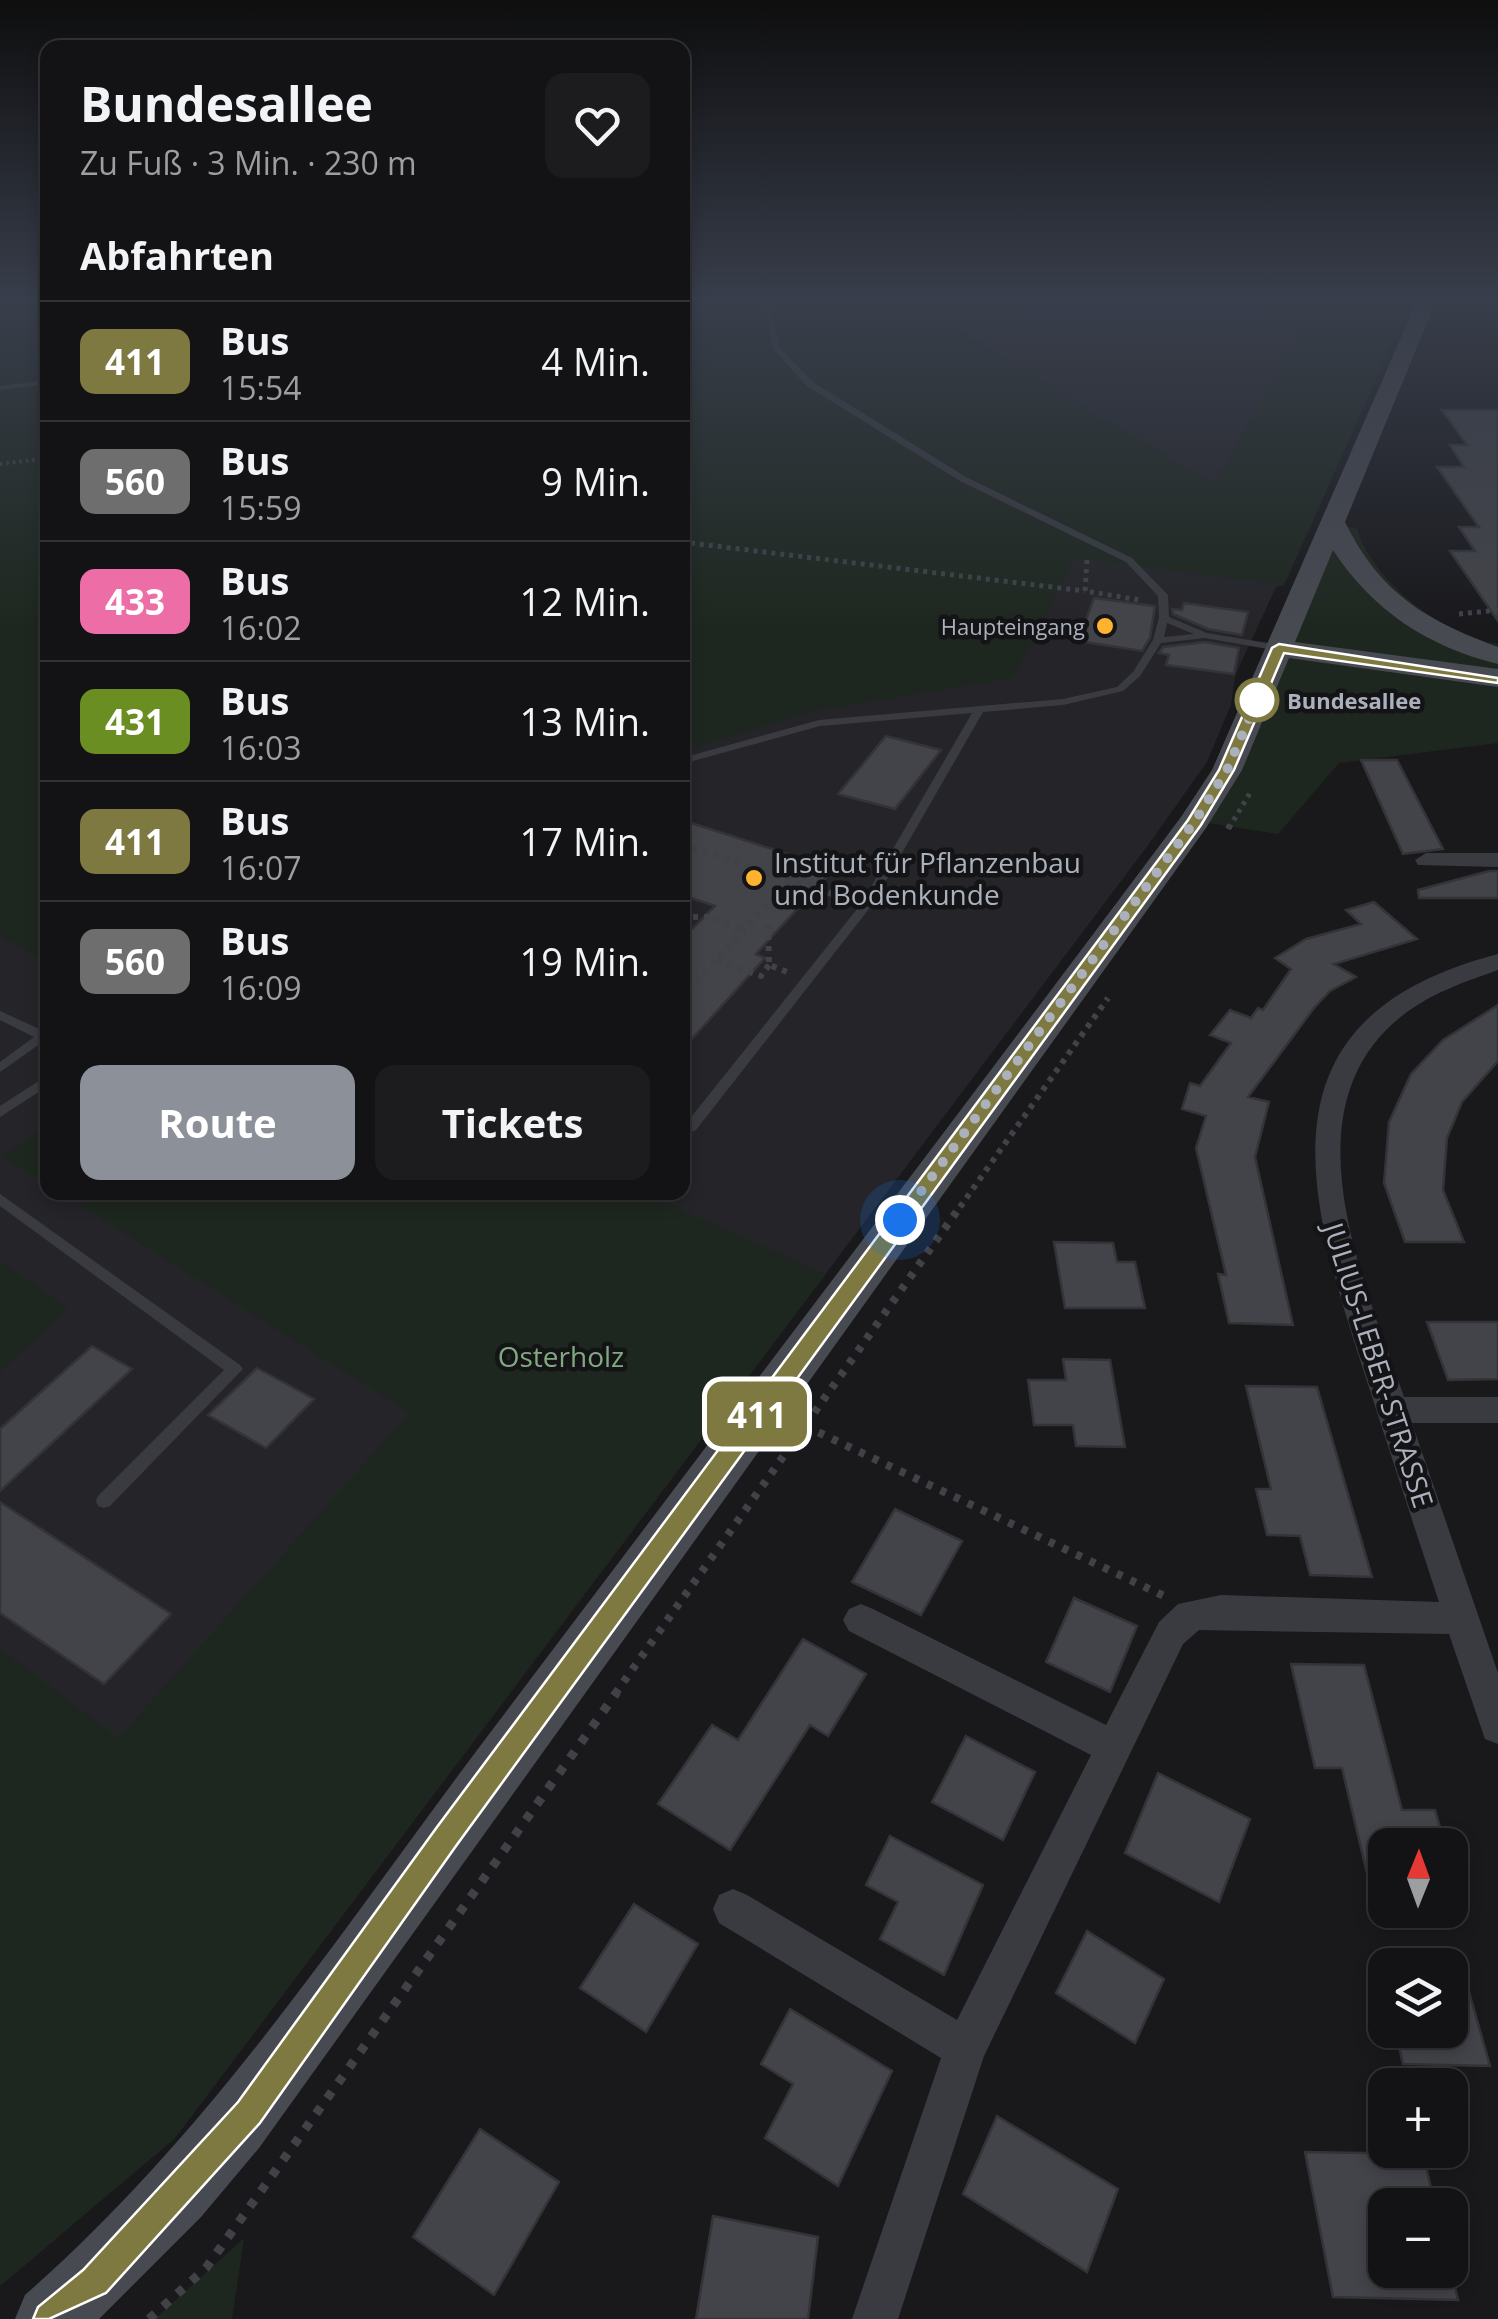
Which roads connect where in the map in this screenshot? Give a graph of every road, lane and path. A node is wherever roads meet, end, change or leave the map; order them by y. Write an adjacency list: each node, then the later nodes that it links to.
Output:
1 (850, 409): 5 (lane)
2 (1382, 409): 6 (main road)
3 (40, 459): 4 (path)
4 (0, 464)
5 (1077, 536): 8 (path); 9 (lane)
6 (1328, 536): 13 (main road); 14 (main road); 15 (main road)
7 (690, 543): 8 (path)
8 (1085, 591): 9 (path)
9 (1165, 604): 10 (lane)
10 (1164, 618): 11 (lane); 12 (lane)
11 (1205, 636): 12 (lane); 13 (lane)
12 (1158, 640): 17 (lane)
13 (1279, 648): 15 (main road); 43 (main road)
14 (1498, 656)
15 (1433, 670): 16 (main road)
16 (1498, 678)
17 (980, 708): 18 (lane); 25 (lane)
18 (690, 760)
19 (1252, 788): 20 (path)
20 (1222, 837)
21 (690, 847): 24 (path)
22 (1426, 860): 23 (street)
23 (1498, 860)
24 (790, 879): 25 (path); 28 (path)
25 (866, 906): 32 (lane)
26 (690, 917): 28 (path)
27 (768, 924): 31 (path)
28 (745, 931): 29 (path)
29 (716, 961): 31 (path); 33 (path)
30 (1498, 962): 44 (street, JULIUS-LEBER-STRASSE)
31 (769, 966): 32 (path)
32 (810, 980): 41 (lane)
33 (690, 989)
34 (1110, 995): 46 (path)
35 (0, 1015): 36 (lane)
36 (40, 1035)
37 (40, 1042): 38 (lane)
38 (0, 1068)
39 (40, 1084): 40 (lane)
40 (0, 1112)
41 (690, 1127)
42 (0, 1200): 47 (lane)
43 (764, 1404): 46 (path); 55 (main road)
44 (1390, 1410): 45 (street); 49 (street, JULIUS-LEBER-STRASSE)
45 (1498, 1410)
46 (806, 1426): 48 (path); 56 (path)
47 (104, 1501)
48 (1190, 1614): 49 (street); 52 (street)
49 (1462, 1619): 51 (street, JULIUS-LEBER-STRASSE)
50 (861, 1620): 52 (street)
51 (1498, 1728)
52 (1112, 1747): 54 (street)
53 (733, 1909): 54 (street)
54 (965, 2050): 57 (street)
55 (49, 2319)
56 (149, 2319)
57 (875, 2319)

